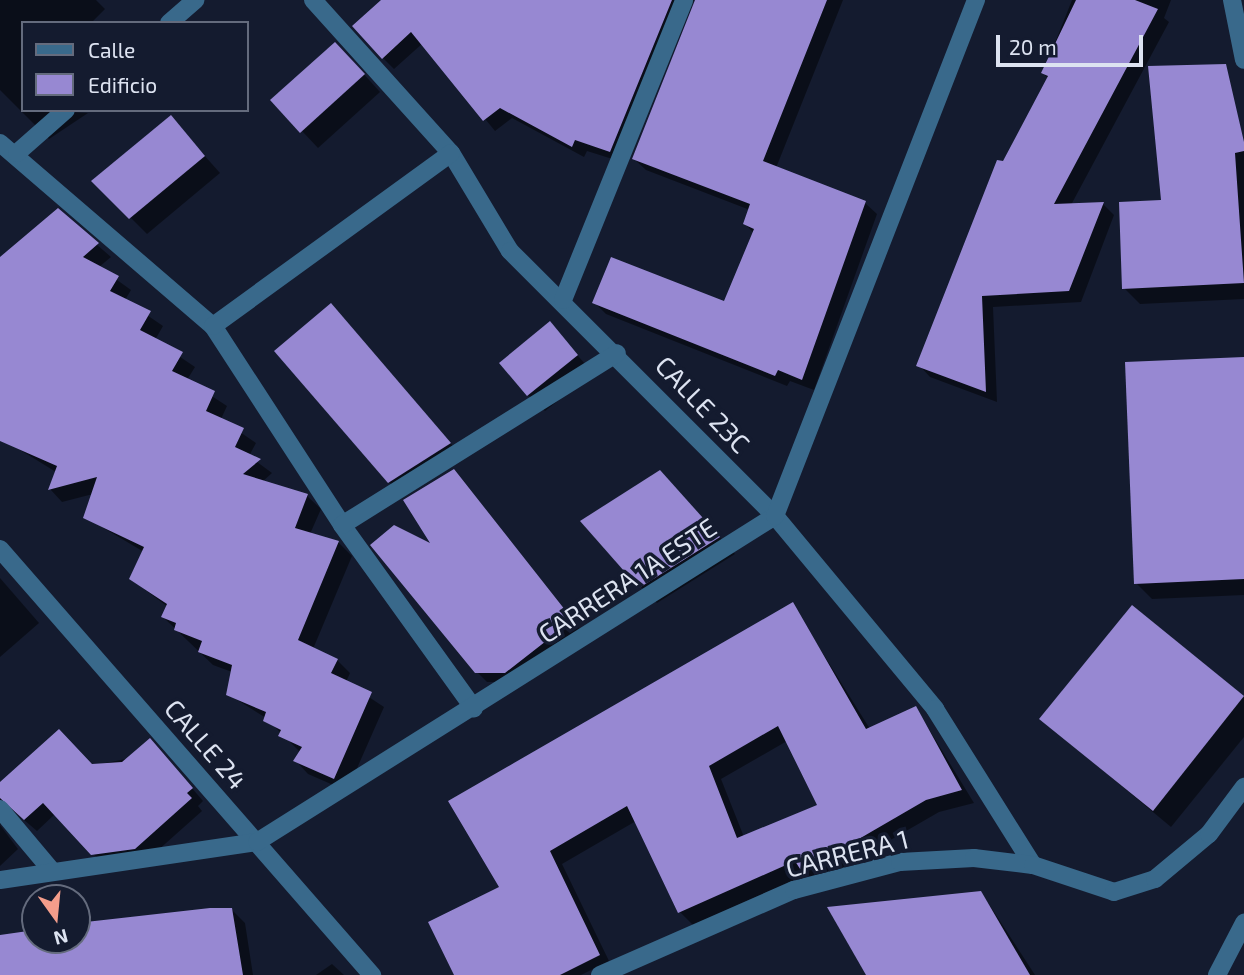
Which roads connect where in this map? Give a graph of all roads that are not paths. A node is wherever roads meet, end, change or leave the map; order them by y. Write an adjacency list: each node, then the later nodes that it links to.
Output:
1 (195, 0): 6 (street)
2 (313, 0): 11 (street, CALLE 23C)
3 (684, 0): 12 (street)
4 (976, 0): 15 (street)
5 (1232, 0): 7 (street)
6 (171, 21)
7 (1244, 60)
8 (64, 112): 10 (street)
9 (0, 144): 10 (street)
10 (17, 153): 13 (street)
11 (451, 153): 12 (street, CALLE 23C); 13 (street)
12 (563, 300): 14 (street, CALLE 23C)
13 (213, 326): 16 (street)
14 (617, 354): 15 (street, CALLE 23C); 16 (street)
15 (775, 516): 18 (street, CARRERA 1A ESTE); 22 (street, CALLE 23C)
16 (342, 525): 18 (street)
17 (0, 549): 21 (street, CALLE 24)
18 (474, 709): 21 (street, CARRERA 1A ESTE)
19 (1244, 787): 22 (street, CARRERA 1)
20 (0, 809): 23 (street)
21 (257, 842): 23 (street, CARRERA 1A ESTE); 26 (street, CALLE 24)
22 (1033, 865): 27 (street, CARRERA 1)
23 (52, 871): 24 (street, CARRERA 1A ESTE)
24 (0, 880)
25 (1244, 923): 28 (street)
26 (372, 975)
27 (600, 975)
28 (1217, 975)

